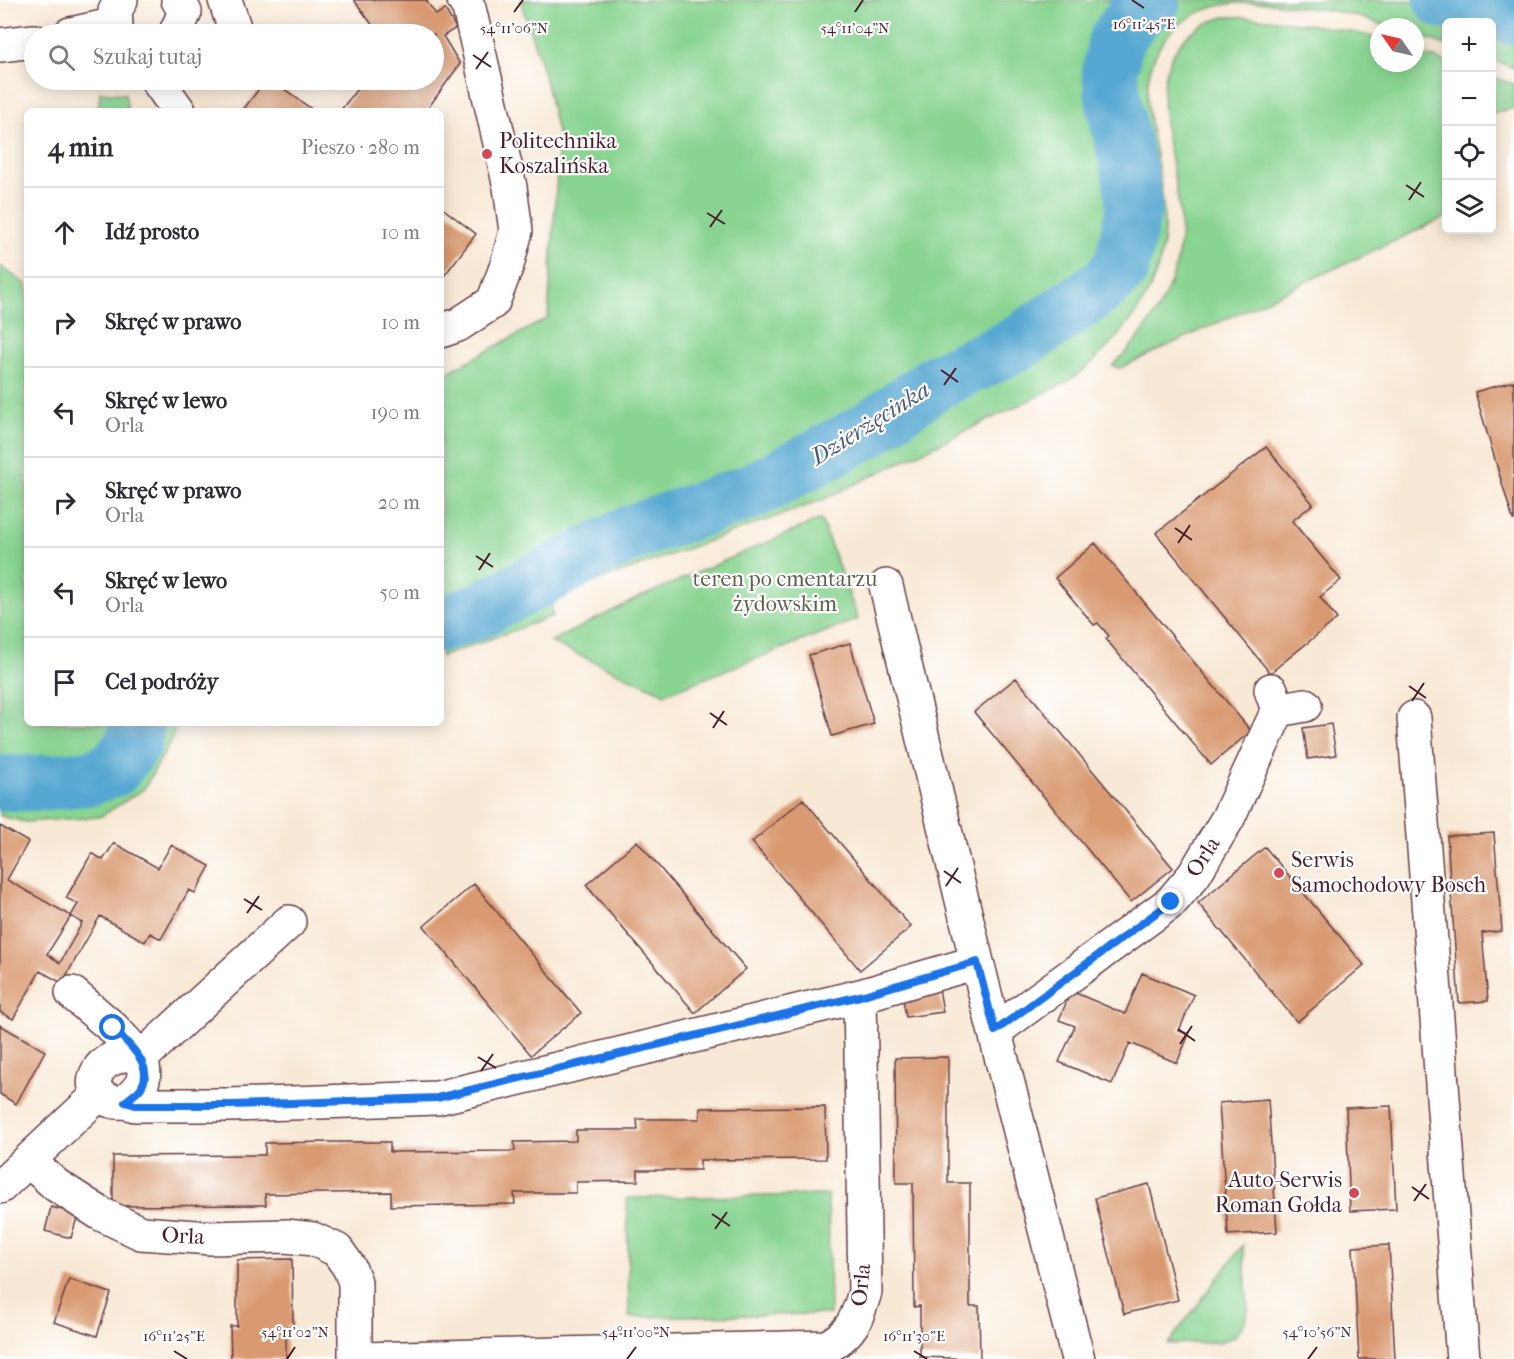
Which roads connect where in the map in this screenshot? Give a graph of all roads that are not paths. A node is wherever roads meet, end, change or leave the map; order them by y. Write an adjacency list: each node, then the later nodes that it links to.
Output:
1 (178, 0): 6 (street)
2 (225, 0): 7 (street)
3 (464, 0): 12 (street)
4 (120, 19): 5 (street)
5 (103, 24)
6 (180, 24)
7 (233, 24)
8 (24, 42): 9 (street)
9 (0, 45)
10 (164, 90): 11 (street)
11 (177, 108)
12 (444, 330)
13 (886, 586): 17 (street)
14 (1284, 702): 20 (street, Orla)
15 (1414, 718): 28 (street)
16 (289, 922): 21 (street)
17 (977, 962): 19 (street); 20 (street)
18 (72, 993): 21 (street)
19 (860, 996): 22 (street); 26 (street, Orla)
20 (995, 1031): 27 (street)
21 (141, 1058): 22 (street)
22 (111, 1098): 23 (street)
23 (29, 1161): 24 (street); 25 (street, Orla)
24 (0, 1187)
25 (355, 1359)
26 (362, 1359)
27 (1078, 1359)
28 (1463, 1359)

